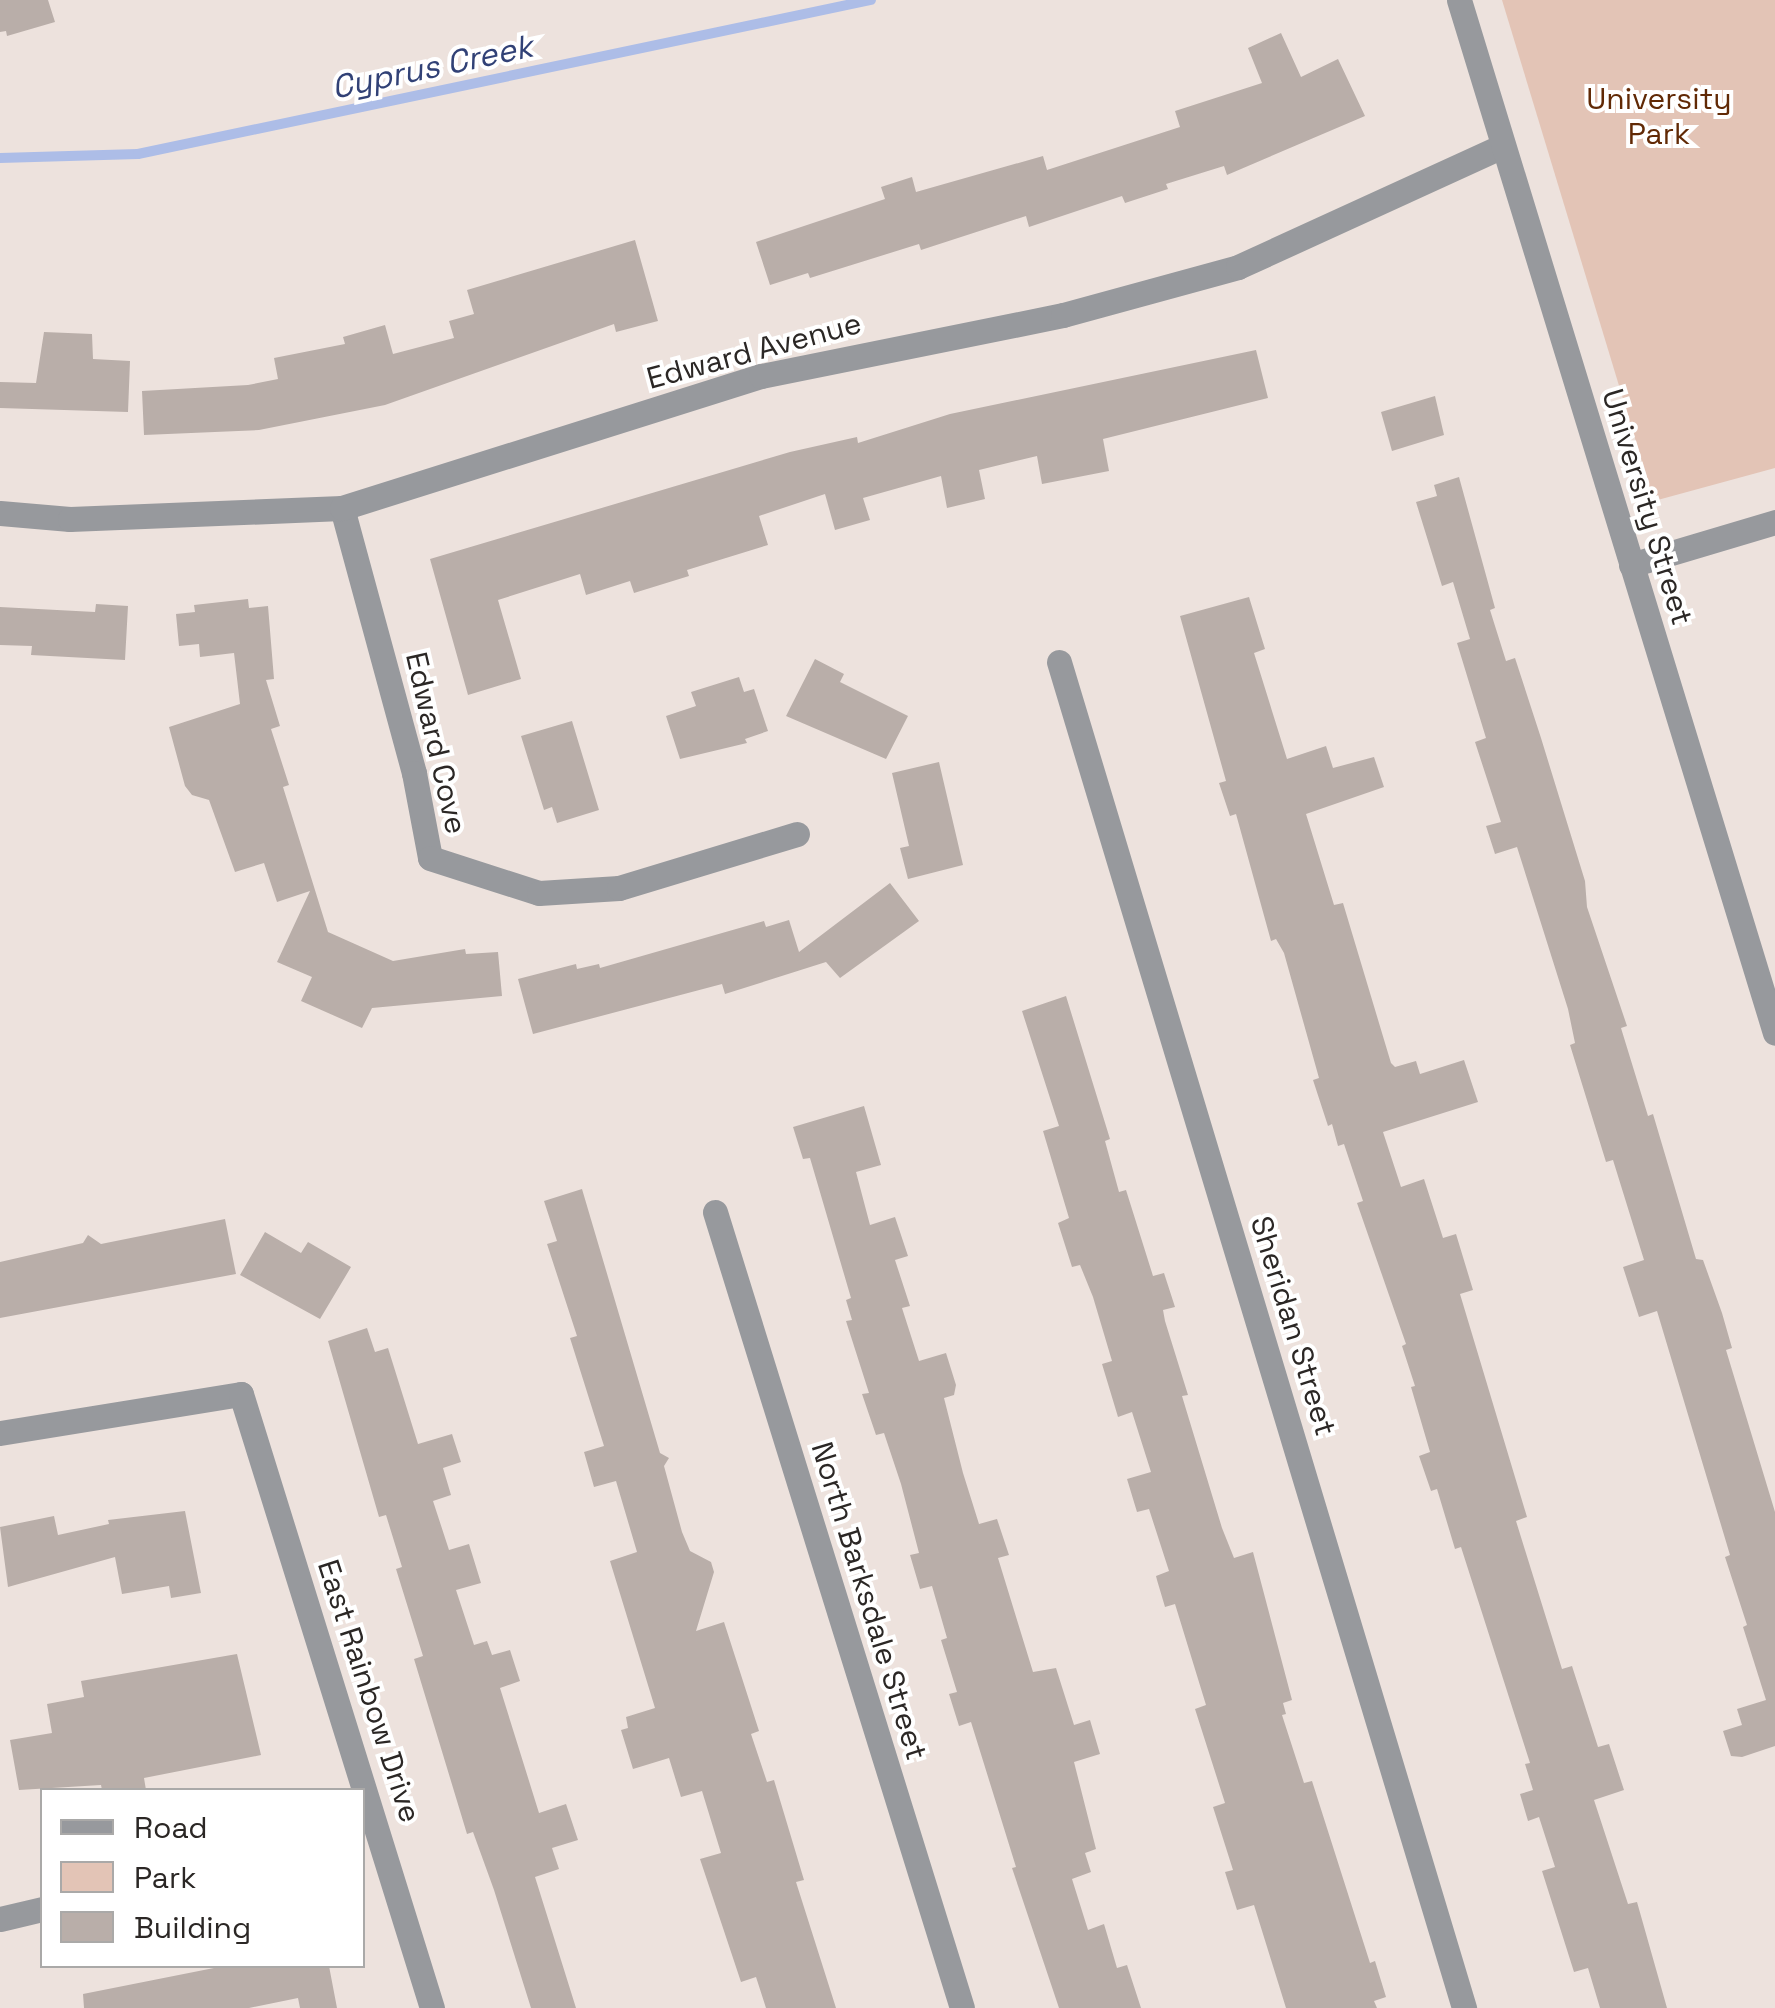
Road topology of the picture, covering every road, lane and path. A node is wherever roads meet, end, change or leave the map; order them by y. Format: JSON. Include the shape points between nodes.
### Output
{"nodes":[{"id":1,"x":1459,"y":0,"type":"edge"},
{"id":2,"x":1502,"y":146,"type":"junction"},
{"id":3,"x":342,"y":508,"type":"junction"},
{"id":4,"x":0,"y":514,"type":"edge"},
{"id":5,"x":1775,"y":522,"type":"edge"},
{"id":6,"x":1631,"y":566,"type":"junction"},
{"id":7,"x":1059,"y":662,"type":"dead end"},
{"id":8,"x":797,"y":834,"type":"dead end"},
{"id":9,"x":1775,"y":1033,"type":"edge"},
{"id":10,"x":715,"y":1212,"type":"dead end"},
{"id":11,"x":0,"y":1433,"type":"edge"},
{"id":12,"x":358,"y":1788,"type":"edge"},
{"id":13,"x":372,"y":1837,"type":"edge"},
{"id":14,"x":40,"y":1910,"type":"edge"},
{"id":15,"x":0,"y":1919,"type":"edge"},
{"id":16,"x":432,"y":2008,"type":"edge"},
{"id":17,"x":962,"y":2008,"type":"edge"},
{"id":18,"x":1464,"y":2008,"type":"edge"}],
"edges":[{"from":1,"to":2,"type":"street","name":"University Street"},
{"from":2,"to":3,"type":"street","name":"Edward Avenue","via":[[1238,267],[1063,315],[761,376]]},
{"from":2,"to":6,"type":"street","name":"University Street"},
{"from":3,"to":4,"type":"street","name":"Edward Avenue","via":[[70,519]]},
{"from":3,"to":8,"type":"street","name":"Edward Cove","via":[[414,773],[430,858],[540,893],[619,888]]},
{"from":5,"to":6,"type":"street"},
{"from":6,"to":9,"type":"street","name":"University Street"},
{"from":7,"to":18,"type":"street","name":"Sheridan Street"},
{"from":10,"to":17,"type":"street","name":"North Barksdale Street"},
{"from":11,"to":12,"type":"street","name":"East Rainbow Drive","via":[[241,1394]]},
{"from":13,"to":16,"type":"street","name":"East Rainbow Drive"},
{"from":14,"to":15,"type":"street"}]}
